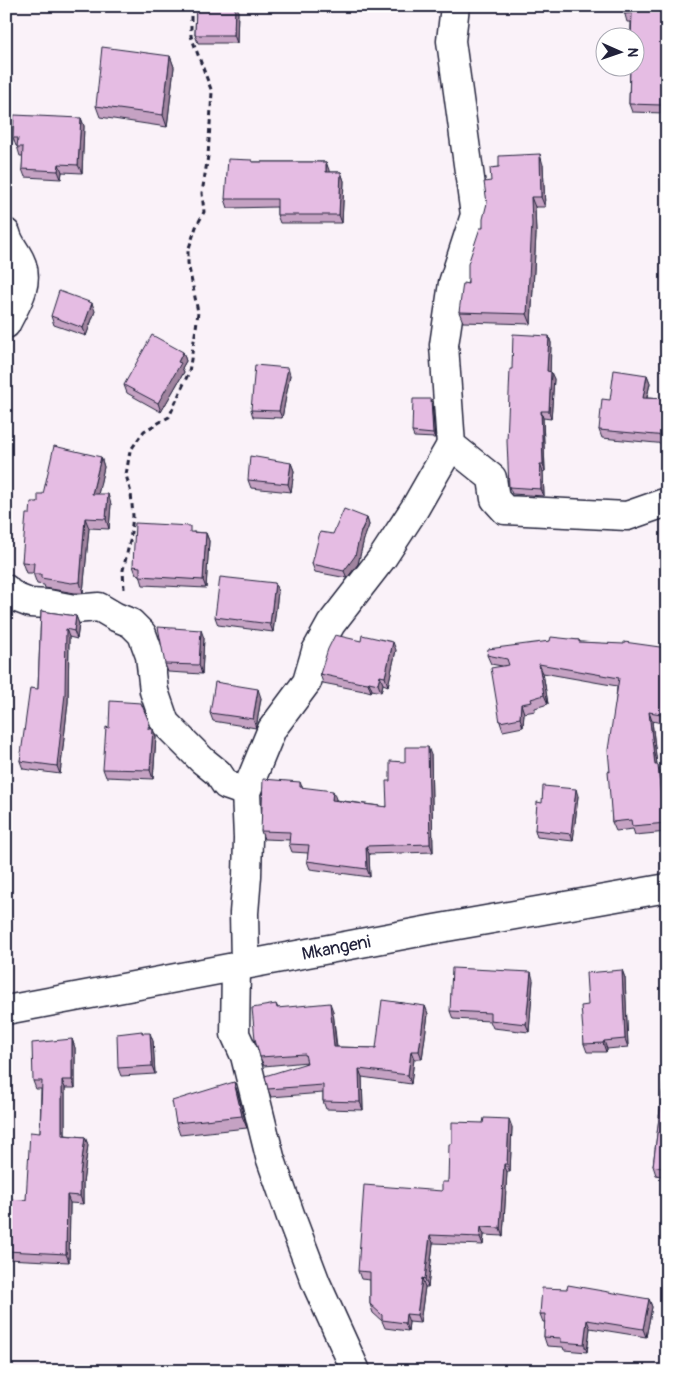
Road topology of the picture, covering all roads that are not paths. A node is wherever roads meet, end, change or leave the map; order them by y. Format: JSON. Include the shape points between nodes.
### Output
{"nodes":[{"id":1,"x":455,"y":6,"type":"edge"},
{"id":2,"x":6,"y":233,"type":"edge"},
{"id":3,"x":6,"y":324,"type":"edge"},
{"id":4,"x":450,"y":445,"type":"junction"},
{"id":5,"x":667,"y":502,"type":"edge"},
{"id":6,"x":6,"y":589,"type":"edge"},
{"id":7,"x":246,"y":792,"type":"junction"},
{"id":8,"x":667,"y":888,"type":"edge"},
{"id":9,"x":240,"y":966,"type":"junction"},
{"id":10,"x":6,"y":1010,"type":"edge"},
{"id":11,"x":356,"y":1371,"type":"edge"}],
"edges":[{"from":1,"to":4,"type":"street","via":[[450,41],[475,215],[453,283],[444,345]]},
{"from":2,"to":3,"type":"street","via":[[22,264],[24,277],[19,302]]},
{"from":4,"to":5,"type":"street","via":[[492,478],[495,499],[505,510],[627,516]]},
{"from":4,"to":7,"type":"street","via":[[383,557],[331,624],[316,651],[308,682],[272,729]]},
{"from":6,"to":7,"type":"street","via":[[30,603],[74,609],[99,607],[130,623],[142,634],[150,656],[154,691],[166,723],[218,773],[226,785]]},
{"from":7,"to":9,"type":"street","via":[[248,848]]},
{"from":8,"to":9,"type":"street","name":"Mkangeni"},
{"from":9,"to":10,"type":"street","name":"Mkangeni"},
{"from":9,"to":11,"type":"street","via":[[235,1034],[245,1056],[270,1157],[316,1283]]}]}
